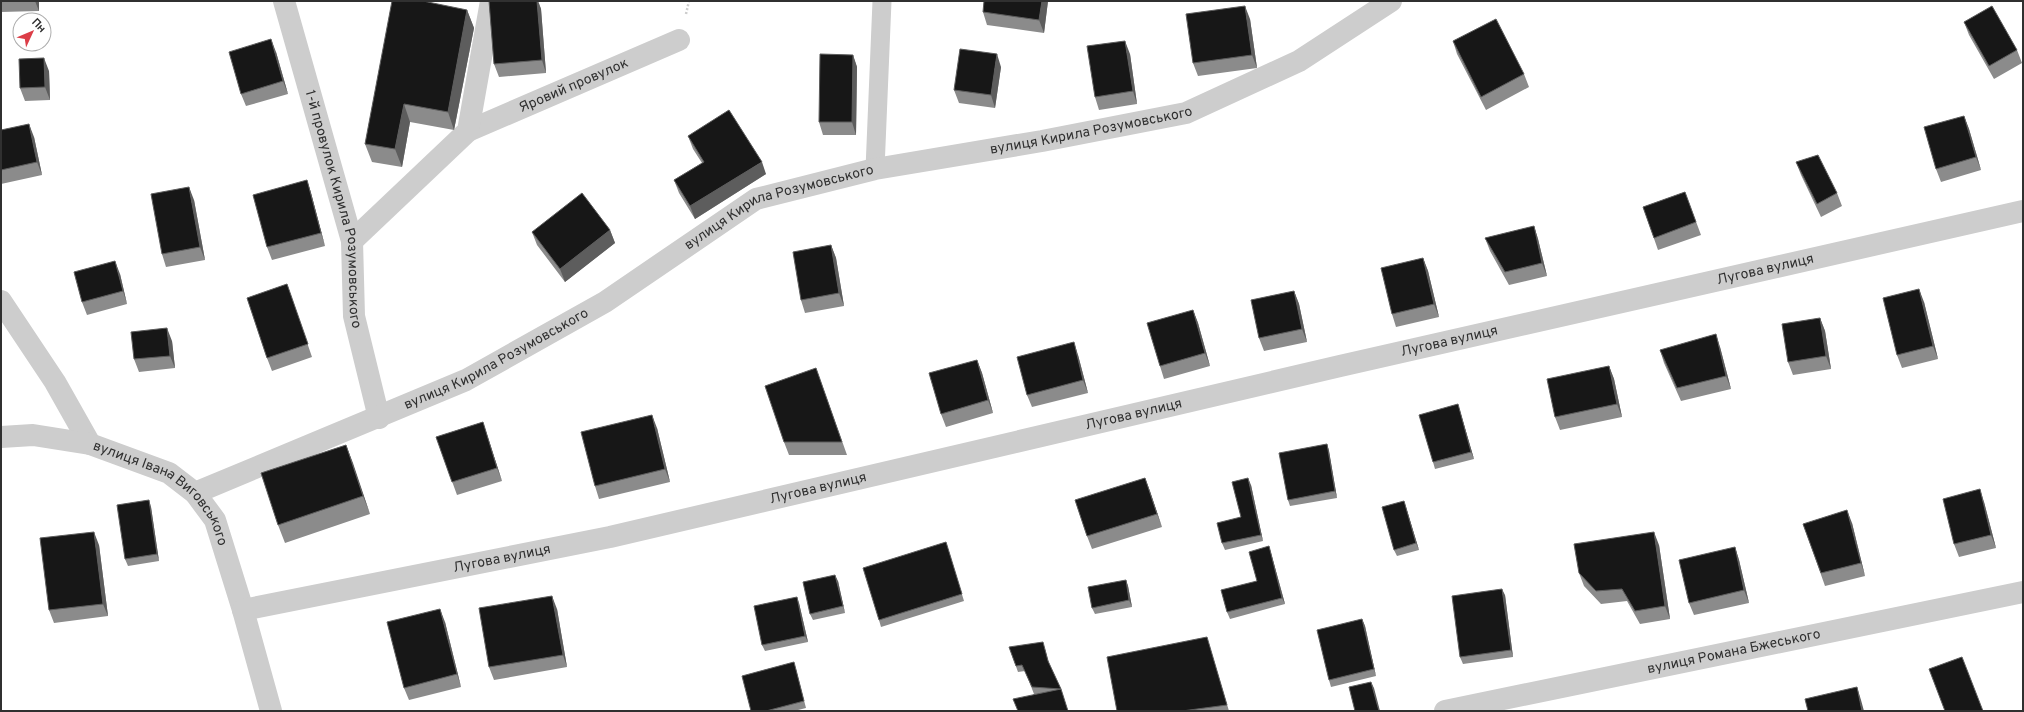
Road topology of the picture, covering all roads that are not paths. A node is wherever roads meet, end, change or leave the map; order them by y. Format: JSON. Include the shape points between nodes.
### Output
{"nodes":[{"id":1,"x":284,"y":1,"type":"edge"},
{"id":2,"x":491,"y":1,"type":"edge"},
{"id":3,"x":882,"y":1,"type":"edge"},
{"id":4,"x":1391,"y":1,"type":"edge"},
{"id":5,"x":679,"y":40,"type":"dead end"},
{"id":6,"x":468,"y":131,"type":"junction"},
{"id":7,"x":875,"y":169,"type":"junction"},
{"id":8,"x":2023,"y":210,"type":"edge"},
{"id":9,"x":352,"y":240,"type":"junction"},
{"id":10,"x":1,"y":301,"type":"edge"},
{"id":11,"x":379,"y":418,"type":"junction"},
{"id":12,"x":1,"y":437,"type":"edge"},
{"id":13,"x":90,"y":444,"type":"junction"},
{"id":14,"x":195,"y":493,"type":"junction"},
{"id":15,"x":2023,"y":592,"type":"edge"},
{"id":16,"x":243,"y":610,"type":"junction"},
{"id":17,"x":271,"y":711,"type":"edge"},
{"id":18,"x":1445,"y":711,"type":"edge"}],
"edges":[{"from":1,"to":9,"type":"street","name":"1-й провулок Кирила Розумовського"},
{"from":2,"to":6,"type":"street"},
{"from":3,"to":7,"type":"lane"},
{"from":4,"to":7,"type":"street","name":"вулиця Кирила Розумовського","via":[[1299,61],[1186,113],[1042,141]]},
{"from":5,"to":6,"type":"street","name":"Яровий провулок"},
{"from":6,"to":9,"type":"street","name":"Яровий провулок"},
{"from":7,"to":11,"type":"street","name":"вулиця Кирила Розумовського","via":[[756,199],[605,302],[466,380]]},
{"from":8,"to":16,"type":"street","name":"Лугова вулиця","via":[[1348,364],[610,537]]},
{"from":9,"to":11,"type":"street","name":"1-й провулок Кирила Розумовського","via":[[354,316]]},
{"from":10,"to":13,"type":"street","name":"вулиця Івана Виговського","via":[[55,382]]},
{"from":11,"to":14,"type":"street","name":"вулиця Кирила Розумовського"},
{"from":12,"to":13,"type":"street","via":[[33,434]]},
{"from":13,"to":14,"type":"street","name":"вулиця Івана Виговського","via":[[168,473]]},
{"from":14,"to":16,"type":"street","name":"вулиця Івана Виговського","via":[[215,520]]},
{"from":15,"to":18,"type":"street","name":"вулиця Романа Бжеського"},
{"from":16,"to":17,"type":"street","name":"вулиця Івана Виговського"}]}
